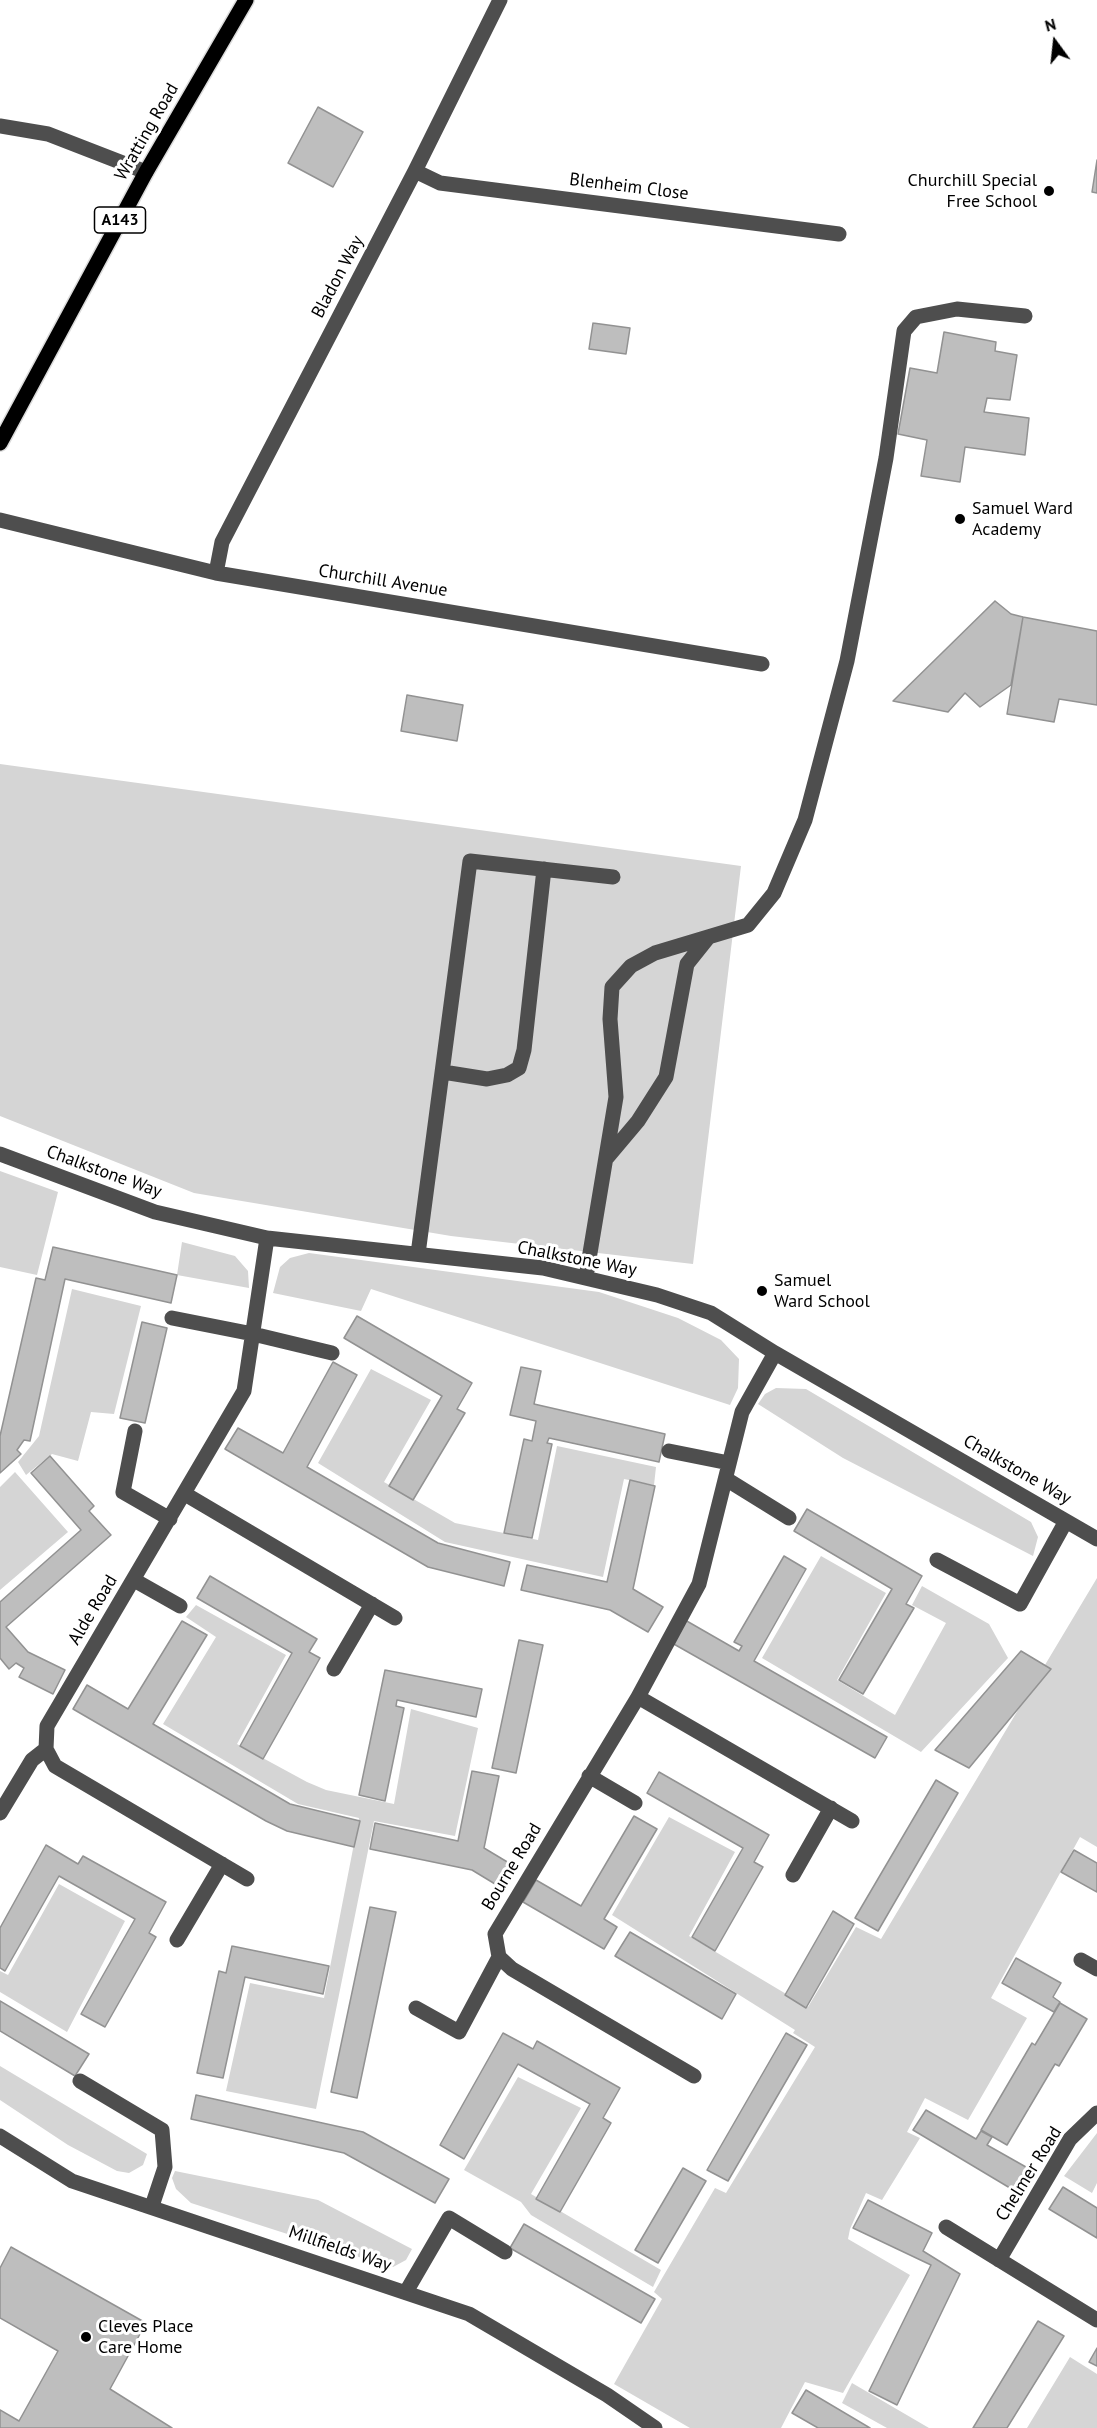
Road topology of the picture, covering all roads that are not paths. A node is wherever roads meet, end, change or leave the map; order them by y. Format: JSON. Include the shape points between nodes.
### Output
{"nodes":[{"id":1,"x":246,"y":0,"type":"edge"},
{"id":2,"x":500,"y":0,"type":"edge"},
{"id":3,"x":0,"y":126,"type":"edge"},
{"id":4,"x":415,"y":171,"type":"junction"},
{"id":5,"x":146,"y":172,"type":"junction"},
{"id":6,"x":839,"y":234,"type":"dead end"},
{"id":7,"x":1025,"y":316,"type":"dead end"},
{"id":8,"x":0,"y":443,"type":"edge"},
{"id":9,"x":0,"y":520,"type":"edge"},
{"id":10,"x":216,"y":573,"type":"junction"},
{"id":11,"x":762,"y":664,"type":"dead end"},
{"id":12,"x":544,"y":869,"type":"junction"},
{"id":13,"x":613,"y":877,"type":"dead end"},
{"id":14,"x":707,"y":939,"type":"junction"},
{"id":15,"x":443,"y":1072,"type":"junction"},
{"id":16,"x":0,"y":1154,"type":"edge"},
{"id":17,"x":606,"y":1159,"type":"junction"},
{"id":18,"x":267,"y":1238,"type":"junction"},
{"id":19,"x":418,"y":1254,"type":"junction"},
{"id":20,"x":586,"y":1277,"type":"junction"},
{"id":21,"x":172,"y":1318,"type":"dead end"},
{"id":22,"x":253,"y":1334,"type":"junction"},
{"id":23,"x":332,"y":1353,"type":"dead end"},
{"id":24,"x":775,"y":1353,"type":"junction"},
{"id":25,"x":135,"y":1431,"type":"dead end"},
{"id":26,"x":669,"y":1451,"type":"dead end"},
{"id":27,"x":728,"y":1471,"type":"junction"},
{"id":28,"x":185,"y":1494,"type":"junction"},
{"id":29,"x":789,"y":1518,"type":"dead end"},
{"id":30,"x":170,"y":1519,"type":"junction"},
{"id":31,"x":1065,"y":1521,"type":"junction"},
{"id":32,"x":1097,"y":1539,"type":"edge"},
{"id":33,"x":937,"y":1560,"type":"dead end"},
{"id":34,"x":134,"y":1580,"type":"junction"},
{"id":35,"x":372,"y":1604,"type":"junction"},
{"id":36,"x":180,"y":1606,"type":"dead end"},
{"id":37,"x":395,"y":1618,"type":"dead end"},
{"id":38,"x":334,"y":1670,"type":"dead end"},
{"id":39,"x":638,"y":1697,"type":"junction"},
{"id":40,"x":46,"y":1749,"type":"junction"},
{"id":41,"x":590,"y":1776,"type":"junction"},
{"id":42,"x":635,"y":1803,"type":"dead end"},
{"id":43,"x":831,"y":1808,"type":"junction"},
{"id":44,"x":0,"y":1813,"type":"edge"},
{"id":45,"x":852,"y":1821,"type":"dead end"},
{"id":46,"x":222,"y":1864,"type":"junction"},
{"id":47,"x":793,"y":1875,"type":"dead end"},
{"id":48,"x":247,"y":1879,"type":"dead end"},
{"id":49,"x":177,"y":1940,"type":"dead end"},
{"id":50,"x":499,"y":1957,"type":"junction"},
{"id":51,"x":1081,"y":1959,"type":"dead end"},
{"id":52,"x":1097,"y":1969,"type":"edge"},
{"id":53,"x":416,"y":2008,"type":"dead end"},
{"id":54,"x":694,"y":2076,"type":"dead end"},
{"id":55,"x":80,"y":2081,"type":"dead end"},
{"id":56,"x":1097,"y":2113,"type":"edge"},
{"id":57,"x":0,"y":2136,"type":"edge"},
{"id":58,"x":152,"y":2206,"type":"junction"},
{"id":59,"x":946,"y":2227,"type":"dead end"},
{"id":60,"x":505,"y":2252,"type":"dead end"},
{"id":61,"x":999,"y":2259,"type":"junction"},
{"id":62,"x":406,"y":2292,"type":"junction"},
{"id":63,"x":1097,"y":2320,"type":"edge"},
{"id":64,"x":655,"y":2428,"type":"edge"}],
"edges":[{"from":1,"to":5,"type":"main road","name":"Wratting Road","number":"A143"},
{"from":2,"to":4,"type":"street","name":"Bladon Way"},
{"from":3,"to":5,"type":"street","via":[[48,134]]},
{"from":4,"to":6,"type":"street","name":"Blenheim Close","via":[[440,183]]},
{"from":4,"to":10,"type":"street","name":"Bladon Way","via":[[222,542]]},
{"from":5,"to":8,"type":"main road","name":"Wratting Road","number":"A143"},
{"from":7,"to":14,"type":"street","via":[[957,309],[916,317],[904,331],[886,458],[848,661],[805,820],[774,893],[748,926]]},
{"from":9,"to":10,"type":"street","name":"Churchill Avenue"},
{"from":10,"to":11,"type":"street","name":"Churchill Avenue"},
{"from":12,"to":13,"type":"street"},
{"from":12,"to":15,"type":"street","via":[[519,1068],[507,1076],[487,1079]]},
{"from":12,"to":15,"type":"street","via":[[470,861]]},
{"from":14,"to":17,"type":"street","via":[[687,964],[666,1077],[638,1121]]},
{"from":14,"to":17,"type":"street","via":[[655,953],[631,966],[612,987],[610,1019],[616,1097]]},
{"from":15,"to":19,"type":"street"},
{"from":16,"to":18,"type":"street","name":"Chalkstone Way","via":[[155,1212]]},
{"from":17,"to":20,"type":"street"},
{"from":18,"to":19,"type":"street","name":"Chalkstone Way"},
{"from":18,"to":22,"type":"street","name":"Alde Road"},
{"from":19,"to":20,"type":"street","name":"Chalkstone Way"},
{"from":20,"to":24,"type":"street","name":"Chalkstone Way","via":[[711,1313]]},
{"from":21,"to":22,"type":"street"},
{"from":22,"to":23,"type":"street"},
{"from":22,"to":28,"type":"street","name":"Alde Road","via":[[243,1391]]},
{"from":24,"to":27,"type":"street","name":"Bourne Road","via":[[742,1413]]},
{"from":24,"to":31,"type":"street","name":"Chalkstone Way"},
{"from":25,"to":30,"type":"street","via":[[123,1492]]},
{"from":26,"to":27,"type":"street"},
{"from":27,"to":29,"type":"street"},
{"from":27,"to":39,"type":"street","name":"Bourne Road","via":[[699,1584]]},
{"from":28,"to":30,"type":"street","name":"Alde Road"},
{"from":28,"to":35,"type":"street"},
{"from":30,"to":34,"type":"street","name":"Alde Road"},
{"from":31,"to":32,"type":"street","name":"Chalkstone Way"},
{"from":31,"to":33,"type":"street","via":[[1020,1604]]},
{"from":34,"to":36,"type":"street"},
{"from":34,"to":40,"type":"street","name":"Alde Road","via":[[47,1726]]},
{"from":35,"to":37,"type":"street"},
{"from":35,"to":38,"type":"street"},
{"from":39,"to":41,"type":"street","name":"Bourne Road"},
{"from":39,"to":43,"type":"street"},
{"from":40,"to":44,"type":"street","via":[[32,1760]]},
{"from":40,"to":46,"type":"street","via":[[55,1766]]},
{"from":41,"to":42,"type":"street"},
{"from":41,"to":50,"type":"street","name":"Bourne Road","via":[[495,1934]]},
{"from":43,"to":45,"type":"street"},
{"from":43,"to":47,"type":"street"},
{"from":46,"to":48,"type":"street"},
{"from":46,"to":49,"type":"street"},
{"from":50,"to":53,"type":"street","via":[[459,2032]]},
{"from":50,"to":54,"type":"street","via":[[512,1969]]},
{"from":51,"to":52,"type":"street"},
{"from":55,"to":58,"type":"street","via":[[162,2130],[165,2167]]},
{"from":56,"to":61,"type":"street","name":"Chelmer Road","via":[[1070,2139]]},
{"from":57,"to":58,"type":"street","name":"Millfields Way","via":[[72,2181]]},
{"from":58,"to":62,"type":"street","name":"Millfields Way"},
{"from":59,"to":61,"type":"street"},
{"from":60,"to":62,"type":"street","via":[[449,2218]]},
{"from":61,"to":63,"type":"street"},
{"from":62,"to":64,"type":"street","name":"Millfields Way","via":[[469,2314],[607,2395]]}]}
